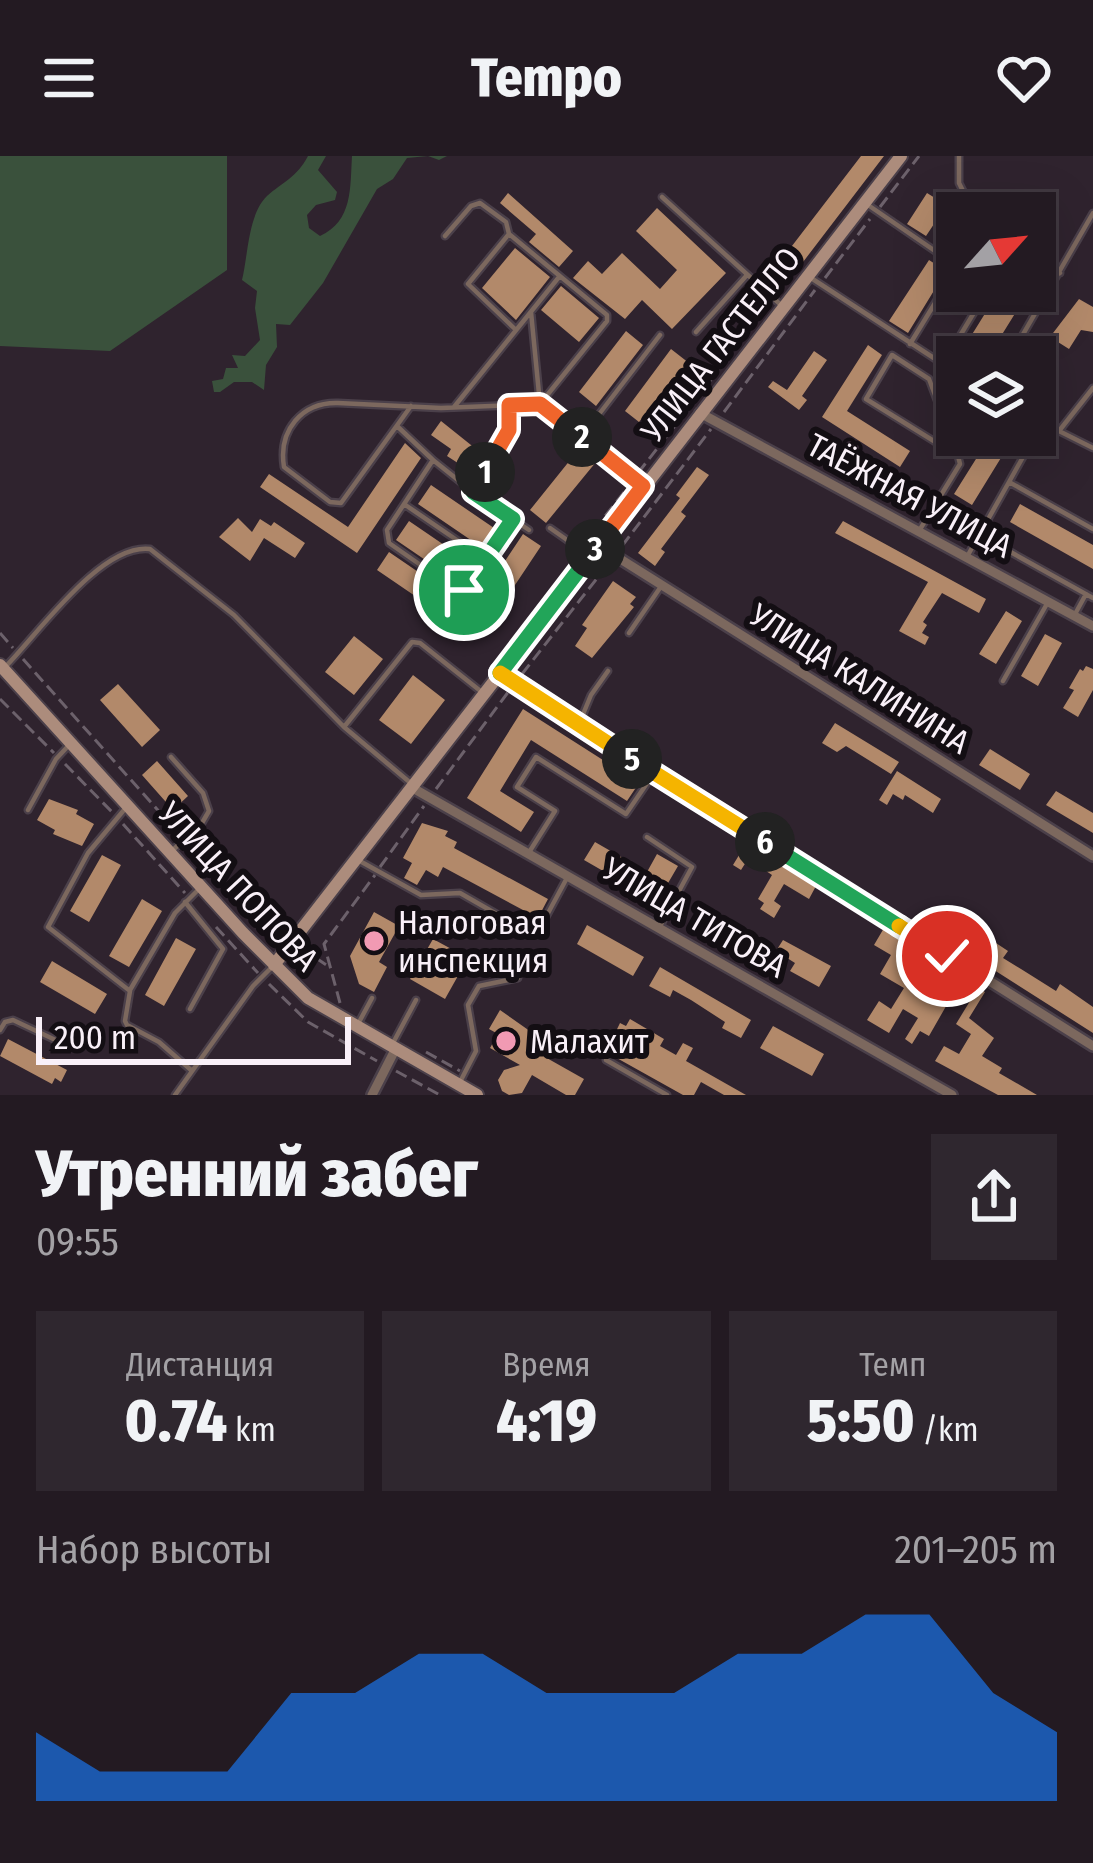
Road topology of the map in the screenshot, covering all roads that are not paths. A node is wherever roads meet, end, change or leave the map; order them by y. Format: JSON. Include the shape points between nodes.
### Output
{"nodes":[{"id":1,"x":902,"y":156,"type":"edge"},
{"id":2,"x":959,"y":156,"type":"edge"},
{"id":3,"x":964,"y":192,"type":"edge"},
{"id":4,"x":662,"y":197,"type":"dead end"},
{"id":5,"x":870,"y":207,"type":"junction"},
{"id":6,"x":1093,"y":213,"type":"edge"},
{"id":7,"x":508,"y":235,"type":"junction"},
{"id":8,"x":445,"y":236,"type":"dead end"},
{"id":9,"x":936,"y":253,"type":"edge"},
{"id":10,"x":1056,"y":270,"type":"edge"},
{"id":11,"x":1060,"y":273,"type":"junction"},
{"id":12,"x":747,"y":275,"type":"junction"},
{"id":13,"x":559,"y":278,"type":"junction"},
{"id":14,"x":813,"y":280,"type":"junction"},
{"id":15,"x":936,"y":301,"type":"edge"},
{"id":16,"x":783,"y":307,"type":"junction"},
{"id":17,"x":531,"y":312,"type":"junction"},
{"id":18,"x":974,"y":312,"type":"edge"},
{"id":19,"x":516,"y":330,"type":"junction"},
{"id":20,"x":696,"y":332,"type":"dead end"},
{"id":21,"x":660,"y":335,"type":"dead end"},
{"id":22,"x":1022,"y":336,"type":"edge"},
{"id":23,"x":910,"y":344,"type":"junction"},
{"id":24,"x":1093,"y":388,"type":"edge"},
{"id":25,"x":540,"y":404,"type":"junction"},
{"id":26,"x":509,"y":405,"type":"junction"},
{"id":27,"x":411,"y":406,"type":"junction"},
{"id":28,"x":454,"y":407,"type":"junction"},
{"id":29,"x":700,"y":413,"type":"junction"},
{"id":30,"x":397,"y":426,"type":"junction"},
{"id":31,"x":1056,"y":429,"type":"edge"},
{"id":32,"x":1059,"y":430,"type":"junction"},
{"id":33,"x":582,"y":437,"type":"junction"},
{"id":34,"x":1093,"y":448,"type":"edge"},
{"id":35,"x":958,"y":456,"type":"junction"},
{"id":36,"x":1022,"y":456,"type":"edge"},
{"id":37,"x":433,"y":460,"type":"junction"},
{"id":38,"x":639,"y":482,"type":"junction"},
{"id":39,"x":1009,"y":482,"type":"junction"},
{"id":40,"x":473,"y":492,"type":"junction"},
{"id":41,"x":404,"y":504,"type":"junction"},
{"id":42,"x":513,"y":519,"type":"junction"},
{"id":43,"x":550,"y":528,"type":"dead end"},
{"id":44,"x":1093,"y":529,"type":"edge"},
{"id":45,"x":529,"y":530,"type":"dead end"},
{"id":46,"x":920,"y":531,"type":"junction"},
{"id":47,"x":980,"y":535,"type":"junction"},
{"id":48,"x":589,"y":550,"type":"junction"},
{"id":49,"x":967,"y":557,"type":"junction"},
{"id":50,"x":486,"y":560,"type":"junction"},
{"id":51,"x":662,"y":585,"type":"junction"},
{"id":52,"x":1089,"y":596,"type":"edge"},
{"id":53,"x":1048,"y":601,"type":"junction"},
{"id":54,"x":1074,"y":616,"type":"junction"},
{"id":55,"x":1093,"y":626,"type":"edge"},
{"id":56,"x":629,"y":633,"type":"dead end"},
{"id":57,"x":1,"y":668,"type":"edge"},
{"id":58,"x":608,"y":671,"type":"dead end"},
{"id":59,"x":500,"y":673,"type":"junction"},
{"id":60,"x":1003,"y":681,"type":"dead end"},
{"id":61,"x":483,"y":693,"type":"junction"},
{"id":62,"x":579,"y":724,"type":"junction"},
{"id":63,"x":344,"y":727,"type":"junction"},
{"id":64,"x":70,"y":743,"type":"junction"},
{"id":65,"x":171,"y":757,"type":"dead end"},
{"id":66,"x":654,"y":773,"type":"junction"},
{"id":67,"x":412,"y":786,"type":"junction"},
{"id":68,"x":128,"y":806,"type":"junction"},
{"id":69,"x":28,"y":810,"type":"dead end"},
{"id":70,"x":647,"y":837,"type":"dead end"},
{"id":71,"x":170,"y":853,"type":"junction"},
{"id":72,"x":528,"y":854,"type":"junction"},
{"id":73,"x":1093,"y":856,"type":"edge"},
{"id":74,"x":356,"y":859,"type":"junction"},
{"id":75,"x":568,"y":877,"type":"junction"},
{"id":76,"x":202,"y":887,"type":"junction"},
{"id":77,"x":187,"y":900,"type":"junction"},
{"id":78,"x":659,"y":928,"type":"junction"},
{"id":79,"x":274,"y":965,"type":"junction"},
{"id":80,"x":518,"y":978,"type":"dead end"},
{"id":81,"x":130,"y":991,"type":"junction"},
{"id":82,"x":372,"y":998,"type":"dead end"},
{"id":83,"x":416,"y":1000,"type":"dead end"},
{"id":84,"x":190,"y":1009,"type":"dead end"},
{"id":85,"x":359,"y":1022,"type":"junction"},
{"id":86,"x":0,"y":1030,"type":"edge"},
{"id":87,"x":66,"y":1045,"type":"dead end"},
{"id":88,"x":1093,"y":1046,"type":"edge"},
{"id":89,"x":393,"y":1049,"type":"junction"},
{"id":90,"x":606,"y":1060,"type":"dead end"},
{"id":91,"x":191,"y":1070,"type":"junction"},
{"id":92,"x":465,"y":1088,"type":"edge"},
{"id":93,"x":175,"y":1095,"type":"edge"},
{"id":94,"x":373,"y":1095,"type":"edge"},
{"id":95,"x":668,"y":1095,"type":"edge"},
{"id":96,"x":952,"y":1095,"type":"edge"}],
"edges":[{"from":1,"to":5,"type":"street","name":"УЛИЦА ГАСТЕЛЛО"},
{"from":2,"to":3,"type":"lane"},
{"from":4,"to":12,"type":"lane"},
{"from":5,"to":9,"type":"lane"},
{"from":5,"to":14,"type":"street","name":"УЛИЦА ГАСТЕЛЛО"},
{"from":6,"to":11,"type":"lane"},
{"from":7,"to":8,"type":"lane","via":[[506,222],[480,202]]},
{"from":7,"to":13,"type":"lane"},
{"from":7,"to":19,"type":"lane","via":[[468,284]]},
{"from":10,"to":11,"type":"lane"},
{"from":11,"to":22,"type":"lane"},
{"from":12,"to":16,"type":"lane"},
{"from":12,"to":20,"type":"lane"},
{"from":13,"to":17,"type":"lane"},
{"from":13,"to":25,"type":"lane","via":[[608,318]]},
{"from":14,"to":16,"type":"street","name":"УЛИЦА ГАСТЕЛЛО"},
{"from":14,"to":23,"type":"lane"},
{"from":15,"to":23,"type":"lane"},
{"from":16,"to":29,"type":"street","name":"УЛИЦА ГАСТЕЛЛО"},
{"from":17,"to":19,"type":"lane"},
{"from":17,"to":25,"type":"lane"},
{"from":18,"to":23,"type":"lane","via":[[943,364]]},
{"from":19,"to":28,"type":"lane"},
{"from":21,"to":33,"type":"lane"},
{"from":24,"to":32,"type":"lane"},
{"from":25,"to":26,"type":"lane"},
{"from":25,"to":33,"type":"lane"},
{"from":26,"to":28,"type":"lane"},
{"from":26,"to":40,"type":"lane","via":[[509,430]]},
{"from":27,"to":28,"type":"lane"},
{"from":27,"to":30,"type":"lane"},
{"from":27,"to":30,"type":"lane","via":[[313,405],[290,428],[284,467],[341,503]]},
{"from":29,"to":38,"type":"street","name":"УЛИЦА ГАСТЕЛЛО"},
{"from":29,"to":46,"type":"street","name":"ТАЁЖНАЯ УЛИЦА"},
{"from":30,"to":37,"type":"lane"},
{"from":31,"to":32,"type":"lane"},
{"from":32,"to":34,"type":"lane"},
{"from":33,"to":38,"type":"lane"},
{"from":35,"to":35,"type":"lane","via":[[866,399],[892,355],[929,379]]},
{"from":35,"to":46,"type":"lane"},
{"from":36,"to":39,"type":"lane"},
{"from":37,"to":40,"type":"lane"},
{"from":37,"to":41,"type":"lane"},
{"from":38,"to":48,"type":"street","name":"УЛИЦА ГАСТЕЛЛО"},
{"from":39,"to":44,"type":"lane"},
{"from":39,"to":47,"type":"lane"},
{"from":40,"to":42,"type":"lane"},
{"from":41,"to":50,"type":"lane"},
{"from":41,"to":50,"type":"lane","via":[[387,539],[454,589],[468,587]]},
{"from":42,"to":45,"type":"lane"},
{"from":42,"to":50,"type":"lane"},
{"from":43,"to":48,"type":"lane"},
{"from":46,"to":49,"type":"street","name":"ТАЁЖНАЯ УЛИЦА"},
{"from":47,"to":49,"type":"lane"},
{"from":47,"to":52,"type":"lane"},
{"from":48,"to":51,"type":"street","name":"УЛИЦА КАЛИНИНА","via":[[614,555]]},
{"from":48,"to":59,"type":"street","name":"УЛИЦА ГАСТЕЛЛО"},
{"from":49,"to":53,"type":"street","name":"ТАЁЖНАЯ УЛИЦА"},
{"from":51,"to":56,"type":"lane"},
{"from":51,"to":73,"type":"street","name":"УЛИЦА КАЛИНИНА"},
{"from":52,"to":54,"type":"lane"},
{"from":53,"to":54,"type":"street","name":"ТАЁЖНАЯ УЛИЦА"},
{"from":53,"to":60,"type":"lane"},
{"from":54,"to":55,"type":"street","name":"ТАЁЖНАЯ УЛИЦА"},
{"from":57,"to":63,"type":"lane","via":[[116,557],[150,549],[234,615]]},
{"from":57,"to":64,"type":"street","name":"УЛИЦА ПОПОВА"},
{"from":58,"to":62,"type":"lane"},
{"from":59,"to":61,"type":"street","name":"УЛИЦА ГАСТЕЛЛО"},
{"from":59,"to":62,"type":"street"},
{"from":61,"to":63,"type":"lane","via":[[412,642]]},
{"from":61,"to":67,"type":"street","name":"УЛИЦА ГАСТЕЛЛО"},
{"from":62,"to":66,"type":"street"},
{"from":63,"to":67,"type":"lane"},
{"from":64,"to":68,"type":"street","name":"УЛИЦА ПОПОВА"},
{"from":64,"to":69,"type":"lane"},
{"from":65,"to":71,"type":"lane","via":[[208,802],[207,817]]},
{"from":66,"to":72,"type":"lane","via":[[626,814],[536,758],[518,787],[555,811]]},
{"from":66,"to":88,"type":"street"},
{"from":67,"to":72,"type":"street","name":"УЛИЦА ТИТОВА"},
{"from":67,"to":74,"type":"street","name":"УЛИЦА ГАСТЕЛЛО"},
{"from":68,"to":71,"type":"street","name":"УЛИЦА ПОПОВА"},
{"from":68,"to":81,"type":"lane","via":[[88,853],[47,927]]},
{"from":70,"to":78,"type":"lane","via":[[692,867]]},
{"from":71,"to":76,"type":"street","name":"УЛИЦА ПОПОВА"},
{"from":72,"to":75,"type":"street","name":"УЛИЦА ТИТОВА"},
{"from":74,"to":75,"type":"lane","via":[[421,895],[460,892],[534,934]]},
{"from":74,"to":79,"type":"street","name":"УЛИЦА ГАСТЕЛЛО"},
{"from":75,"to":78,"type":"street","name":"УЛИЦА ТИТОВА"},
{"from":76,"to":77,"type":"lane"},
{"from":76,"to":79,"type":"street","name":"УЛИЦА ПОПОВА"},
{"from":77,"to":81,"type":"lane"},
{"from":77,"to":84,"type":"lane","via":[[223,949]]},
{"from":78,"to":96,"type":"street","name":"УЛИЦА ТИТОВА"},
{"from":79,"to":85,"type":"street","name":"УЛИЦА ПОПОВА","via":[[308,998]]},
{"from":79,"to":91,"type":"lane"},
{"from":80,"to":92,"type":"lane","via":[[479,986],[468,1005],[476,1051]]},
{"from":81,"to":91,"type":"lane","via":[[124,1021]]},
{"from":82,"to":85,"type":"lane"},
{"from":83,"to":89,"type":"lane"},
{"from":85,"to":89,"type":"street","name":"УЛИЦА ПОПОВА"},
{"from":86,"to":87,"type":"lane","via":[[13,1020]]},
{"from":89,"to":92,"type":"street","name":"УЛИЦА ПОПОВА"},
{"from":89,"to":94,"type":"street"},
{"from":90,"to":95,"type":"lane"},
{"from":91,"to":93,"type":"lane"}]}
